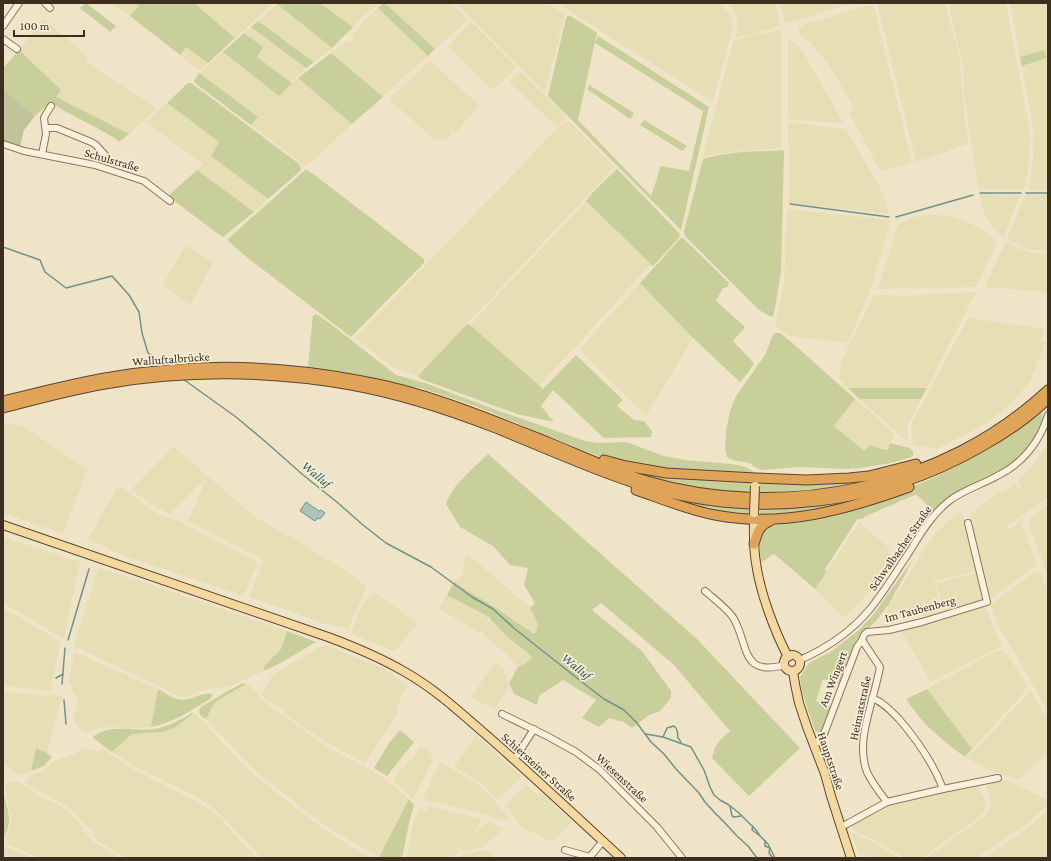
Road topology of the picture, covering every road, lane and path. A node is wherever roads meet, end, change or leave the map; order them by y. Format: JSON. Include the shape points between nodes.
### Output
{"nodes":[{"id":1,"x":19,"y":3,"type":"edge"},
{"id":2,"x":44,"y":3,"type":"edge"},
{"id":3,"x":50,"y":8,"type":"dead end"},
{"id":4,"x":3,"y":26,"type":"edge"},
{"id":5,"x":3,"y":39,"type":"edge"},
{"id":6,"x":17,"y":50,"type":"dead end"},
{"id":7,"x":51,"y":106,"type":"dead end"},
{"id":8,"x":46,"y":128,"type":"junction"},
{"id":9,"x":3,"y":144,"type":"edge"},
{"id":10,"x":42,"y":154,"type":"junction"},
{"id":11,"x":106,"y":156,"type":"dead end"},
{"id":12,"x":170,"y":201,"type":"dead end"},
{"id":13,"x":316,"y":377,"type":"junction"},
{"id":14,"x":1046,"y":396,"type":"edge"},
{"id":15,"x":30,"y":398,"type":"junction"},
{"id":16,"x":3,"y":401,"type":"edge"},
{"id":17,"x":3,"y":408,"type":"edge"},
{"id":18,"x":1048,"y":415,"type":"edge"},
{"id":19,"x":981,"y":439,"type":"junction"},
{"id":20,"x":555,"y":445,"type":"junction"},
{"id":21,"x":968,"y":455,"type":"junction"},
{"id":22,"x":578,"y":462,"type":"junction"},
{"id":23,"x":755,"y":482,"type":"junction"},
{"id":24,"x":754,"y":516,"type":"junction"},
{"id":25,"x":774,"y":520,"type":"junction"},
{"id":26,"x":968,"y":523,"type":"dead end"},
{"id":27,"x":3,"y":525,"type":"edge"},
{"id":28,"x":754,"y":544,"type":"junction"},
{"id":29,"x":705,"y":591,"type":"dead end"},
{"id":30,"x":862,"y":640,"type":"junction"},
{"id":31,"x":788,"y":656,"type":"junction"},
{"id":32,"x":800,"y":660,"type":"junction"},
{"id":33,"x":785,"y":665,"type":"junction"},
{"id":34,"x":793,"y":670,"type":"junction"},
{"id":35,"x":872,"y":698,"type":"junction"},
{"id":36,"x":502,"y":714,"type":"dead end"},
{"id":37,"x":534,"y":729,"type":"junction"},
{"id":38,"x":814,"y":746,"type":"junction"},
{"id":39,"x":516,"y":757,"type":"dead end"},
{"id":40,"x":998,"y":778,"type":"dead end"},
{"id":41,"x":943,"y":789,"type":"junction"},
{"id":42,"x":887,"y":802,"type":"junction"},
{"id":43,"x":840,"y":827,"type":"junction"},
{"id":44,"x":603,"y":842,"type":"junction"},
{"id":45,"x":565,"y":850,"type":"dead end"},
{"id":46,"x":589,"y":858,"type":"edge"},
{"id":47,"x":621,"y":858,"type":"edge"},
{"id":48,"x":682,"y":858,"type":"edge"},
{"id":49,"x":851,"y":858,"type":"edge"}],
"edges":[{"from":1,"to":4,"type":"street"},
{"from":2,"to":3,"type":"street"},
{"from":5,"to":6,"type":"street"},
{"from":7,"to":8,"type":"street","via":[[44,118]]},
{"from":8,"to":10,"type":"street"},
{"from":8,"to":11,"type":"street","name":"Schulstraße","via":[[57,128],[91,142]]},
{"from":9,"to":10,"type":"street","name":"Schulstraße"},
{"from":10,"to":12,"type":"street","name":"Schulstraße","via":[[95,165],[144,181]]},
{"from":13,"to":15,"type":"highway","name":"Walluftalbrücke","via":[[274,369],[210,367],[168,370],[64,386]]},
{"from":13,"to":20,"type":"highway","via":[[371,382],[433,398]]},
{"from":13,"to":22,"type":"highway","via":[[442,408]]},
{"from":14,"to":19,"type":"highway"},
{"from":14,"to":21,"type":"highway","via":[[1007,431]]},
{"from":15,"to":16,"type":"highway"},
{"from":15,"to":17,"type":"highway"},
{"from":18,"to":32,"type":"street","name":"Schwalbacher Straße","via":[[1037,440],[1016,464],[997,476],[967,489],[939,510],[861,619],[832,643]]},
{"from":19,"to":20,"type":"highway","via":[[937,462],[873,484],[818,495],[769,498],[720,495],[671,487],[623,473]]},
{"from":19,"to":23,"type":"highway","via":[[924,462],[869,476]]},
{"from":20,"to":23,"type":"highway","via":[[646,470]]},
{"from":21,"to":22,"type":"highway","via":[[921,476],[873,491],[823,501],[772,505],[722,502],[671,494]]},
{"from":21,"to":25,"type":"highway","via":[[949,468],[885,496],[827,512]]},
{"from":22,"to":24,"type":"highway","via":[[608,478],[697,511],[715,515]]},
{"from":23,"to":24,"type":"main road","bridge":true},
{"from":24,"to":25,"type":"highway"},
{"from":24,"to":28,"type":"main road"},
{"from":25,"to":28,"type":"highway","via":[[762,526]]},
{"from":26,"to":30,"type":"street","name":"Im Taubenberg","via":[[987,602],[889,630],[867,632]]},
{"from":27,"to":44,"type":"main road","name":"Schiersteiner Straße","via":[[346,644],[394,666],[440,696]]},
{"from":28,"to":31,"type":"main road","via":[[757,574],[777,634]]},
{"from":29,"to":33,"type":"street","via":[[734,619],[747,654],[754,663],[767,668]]},
{"from":30,"to":35,"type":"street","name":"Heimatstraße","via":[[880,667]]},
{"from":30,"to":38,"type":"street","name":"Am Wingert","via":[[857,647],[824,734]]},
{"from":31,"to":32,"type":"main road","via":[[795,655]]},
{"from":31,"to":33,"type":"main road"},
{"from":32,"to":34,"type":"main road","via":[[798,668]]},
{"from":33,"to":34,"type":"main road"},
{"from":34,"to":38,"type":"main road","name":"Hauptstraße","via":[[799,703]]},
{"from":35,"to":41,"type":"street","via":[[883,703],[916,740],[931,762]]},
{"from":35,"to":42,"type":"street","name":"Heimatstraße","via":[[863,734],[863,757],[870,778]]},
{"from":36,"to":37,"type":"street","name":"Wiesenstraße"},
{"from":37,"to":39,"type":"street"},
{"from":37,"to":48,"type":"street","name":"Wiesenstraße","via":[[576,752],[600,769],[657,827]]},
{"from":38,"to":43,"type":"main road","name":"Hauptstraße"},
{"from":40,"to":41,"type":"street"},
{"from":41,"to":42,"type":"street"},
{"from":42,"to":43,"type":"street"},
{"from":43,"to":49,"type":"main road","name":"Hauptstraße"},
{"from":44,"to":46,"type":"street"},
{"from":44,"to":47,"type":"main road","name":"Schiersteiner Straße"},
{"from":45,"to":46,"type":"street"}]}
